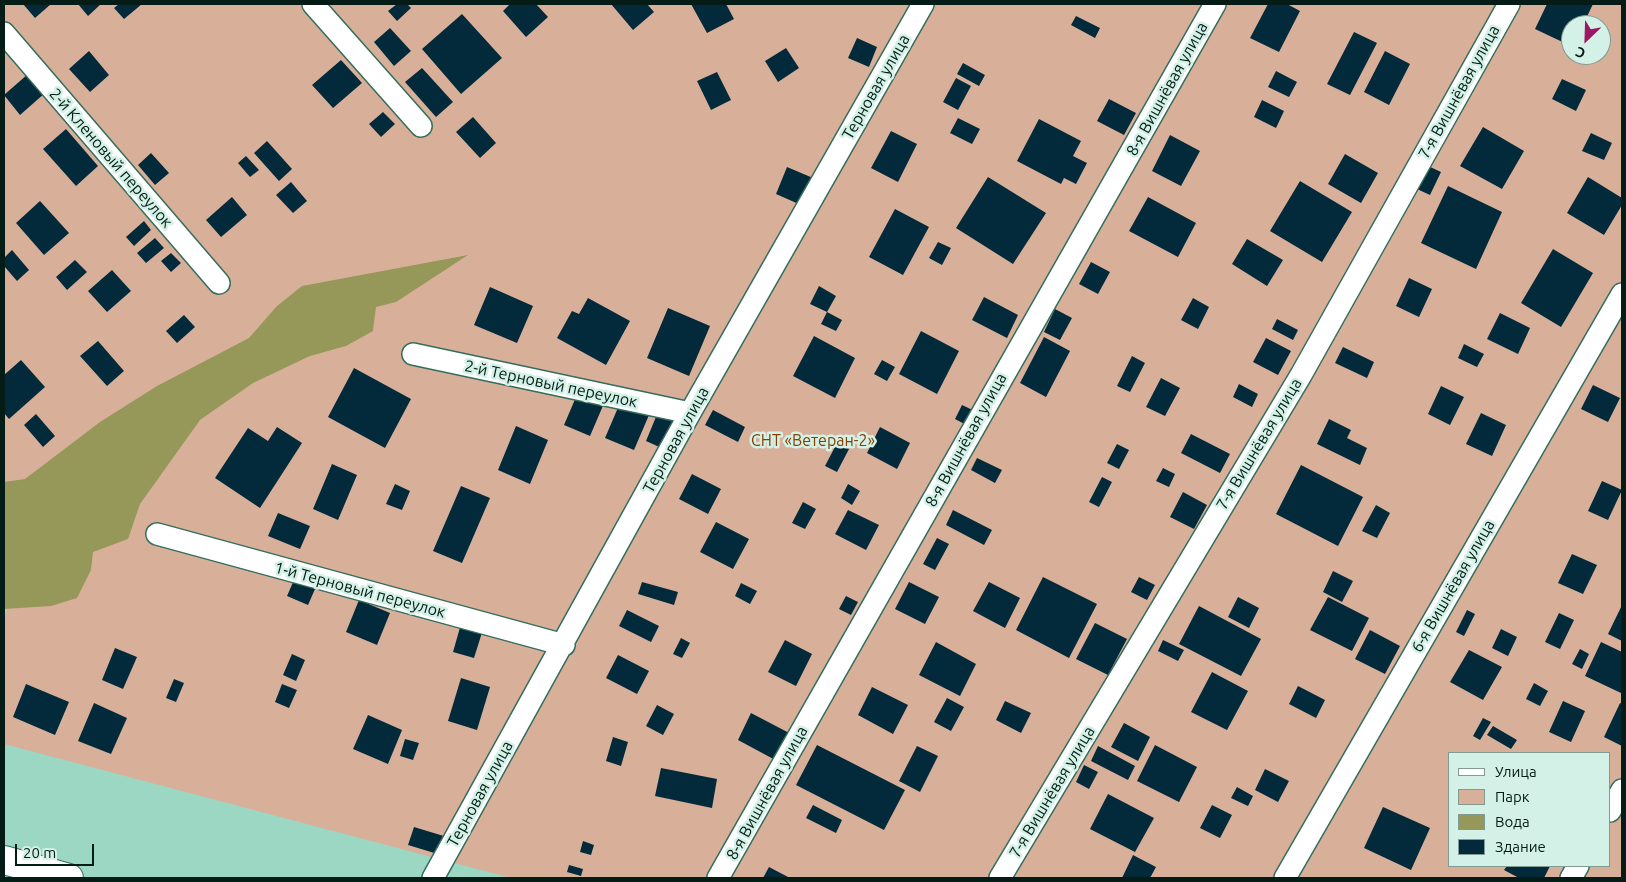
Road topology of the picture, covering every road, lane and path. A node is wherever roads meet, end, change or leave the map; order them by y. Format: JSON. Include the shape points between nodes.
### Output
{"nodes":[{"id":1,"x":313,"y":4,"type":"edge"},
{"id":2,"x":924,"y":4,"type":"edge"},
{"id":3,"x":1216,"y":4,"type":"edge"},
{"id":4,"x":1509,"y":4,"type":"edge"},
{"id":5,"x":4,"y":33,"type":"edge"},
{"id":6,"x":421,"y":126,"type":"dead end"},
{"id":7,"x":219,"y":283,"type":"dead end"},
{"id":8,"x":1622,"y":294,"type":"edge"},
{"id":9,"x":413,"y":354,"type":"dead end"},
{"id":10,"x":690,"y":414,"type":"junction"},
{"id":11,"x":157,"y":534,"type":"dead end"},
{"id":12,"x":564,"y":645,"type":"junction"},
{"id":13,"x":1622,"y":790,"type":"edge"},
{"id":14,"x":1611,"y":809,"type":"edge"},
{"id":15,"x":4,"y":860,"type":"edge"},
{"id":16,"x":1577,"y":867,"type":"edge"},
{"id":17,"x":69,"y":878,"type":"edge"},
{"id":18,"x":433,"y":878,"type":"edge"},
{"id":19,"x":718,"y":878,"type":"edge"},
{"id":20,"x":1000,"y":878,"type":"edge"},
{"id":21,"x":1285,"y":878,"type":"edge"},
{"id":22,"x":1570,"y":878,"type":"edge"}],
"edges":[{"from":1,"to":6,"type":"street"},
{"from":2,"to":10,"type":"street","name":"Терновая улица"},
{"from":3,"to":19,"type":"street","name":"8-я Вишнёвая улица"},
{"from":4,"to":20,"type":"street","name":"7-я Вишнёвая улица","via":[[1300,375]]},
{"from":5,"to":7,"type":"street","name":"2-й Кленовый переулок"},
{"from":8,"to":21,"type":"street","name":"6-я Вишнёвая улица"},
{"from":9,"to":10,"type":"street","name":"2-й Терновый переулок"},
{"from":10,"to":12,"type":"street","name":"Терновая улица"},
{"from":11,"to":12,"type":"street","name":"1-й Терновый переулок"},
{"from":12,"to":18,"type":"street","name":"Терновая улица"},
{"from":13,"to":14,"type":"street"},
{"from":15,"to":17,"type":"main road"},
{"from":16,"to":22,"type":"street"}]}
